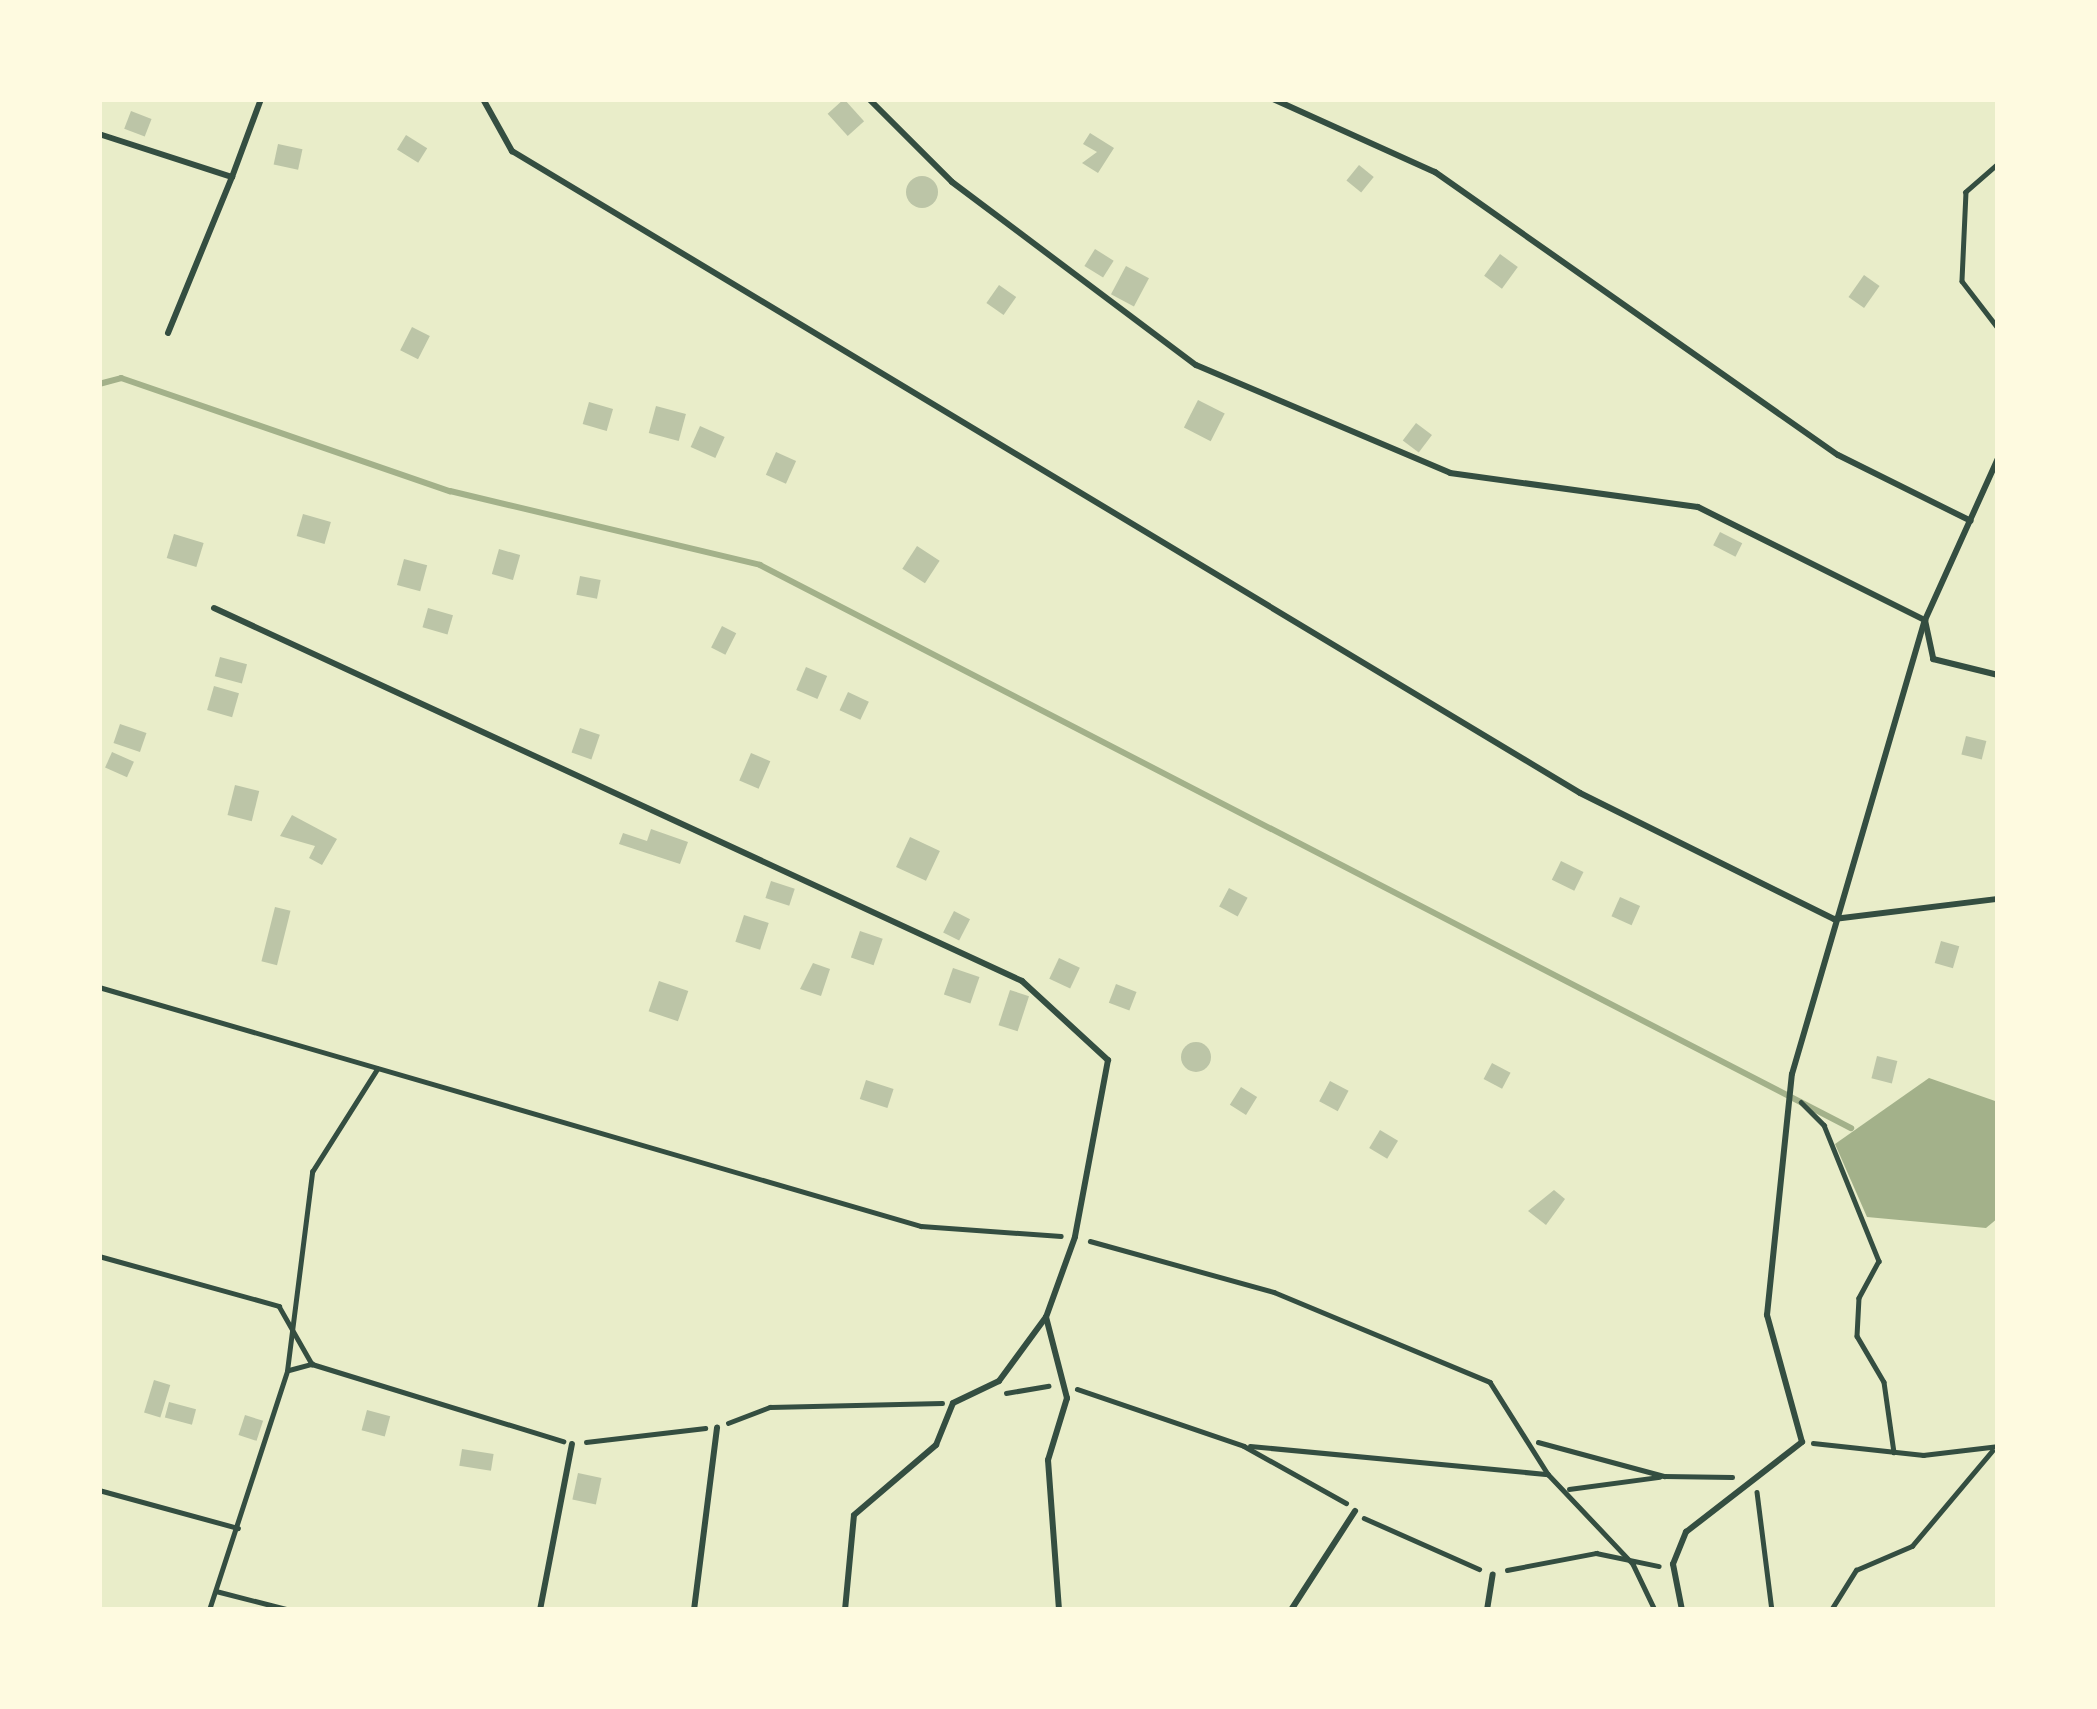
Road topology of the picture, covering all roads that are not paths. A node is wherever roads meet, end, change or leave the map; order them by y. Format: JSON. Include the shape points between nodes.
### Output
{"nodes":[{"id":1,"x":261,"y":99,"type":"edge"},
{"id":2,"x":483,"y":99,"type":"edge"},
{"id":3,"x":869,"y":99,"type":"edge"},
{"id":4,"x":1273,"y":99,"type":"edge"},
{"id":5,"x":99,"y":134,"type":"edge"},
{"id":6,"x":232,"y":177,"type":"junction"},
{"id":7,"x":168,"y":333,"type":"dead end"},
{"id":8,"x":1998,"y":458,"type":"edge"},
{"id":9,"x":1972,"y":522,"type":"junction"},
{"id":10,"x":214,"y":608,"type":"dead end"},
{"id":11,"x":1925,"y":620,"type":"junction"},
{"id":12,"x":1998,"y":675,"type":"edge"},
{"id":13,"x":1998,"y":899,"type":"edge"},
{"id":14,"x":1834,"y":919,"type":"junction"},
{"id":15,"x":1046,"y":1317,"type":"junction"},
{"id":16,"x":717,"y":1427,"type":"road end"},
{"id":17,"x":572,"y":1444,"type":"road end"},
{"id":18,"x":1355,"y":1511,"type":"road end"},
{"id":19,"x":1493,"y":1574,"type":"road end"},
{"id":20,"x":540,"y":1610,"type":"edge"},
{"id":21,"x":694,"y":1610,"type":"edge"},
{"id":22,"x":845,"y":1610,"type":"edge"},
{"id":23,"x":1059,"y":1610,"type":"edge"},
{"id":24,"x":1291,"y":1610,"type":"edge"},
{"id":25,"x":1487,"y":1610,"type":"edge"},
{"id":26,"x":1682,"y":1610,"type":"edge"}],
"edges":[{"from":1,"to":6,"type":"lane"},
{"from":2,"to":14,"type":"lane","via":[[512,151],[1580,793]]},
{"from":3,"to":11,"type":"lane","via":[[952,182],[1196,365],[1450,473],[1698,507]]},
{"from":4,"to":9,"type":"lane","via":[[1435,172],[1838,455]]},
{"from":5,"to":6,"type":"lane"},
{"from":6,"to":7,"type":"lane"},
{"from":8,"to":9,"type":"lane"},
{"from":9,"to":11,"type":"lane"},
{"from":10,"to":15,"type":"lane","via":[[1022,981],[1108,1060],[1076,1237]]},
{"from":11,"to":12,"type":"lane","via":[[1933,659]]},
{"from":11,"to":14,"type":"lane"},
{"from":13,"to":14,"type":"lane"},
{"from":14,"to":26,"type":"lane","via":[[1792,1074],[1767,1315],[1802,1442],[1686,1532],[1672,1564]]},
{"from":15,"to":22,"type":"lane","via":[[999,1381],[953,1403],[937,1444],[854,1515]]},
{"from":15,"to":23,"type":"lane","via":[[1061,1384],[1048,1460]]},
{"from":16,"to":21,"type":"lane"},
{"from":17,"to":20,"type":"lane"},
{"from":18,"to":24,"type":"lane"},
{"from":19,"to":25,"type":"lane"}]}
